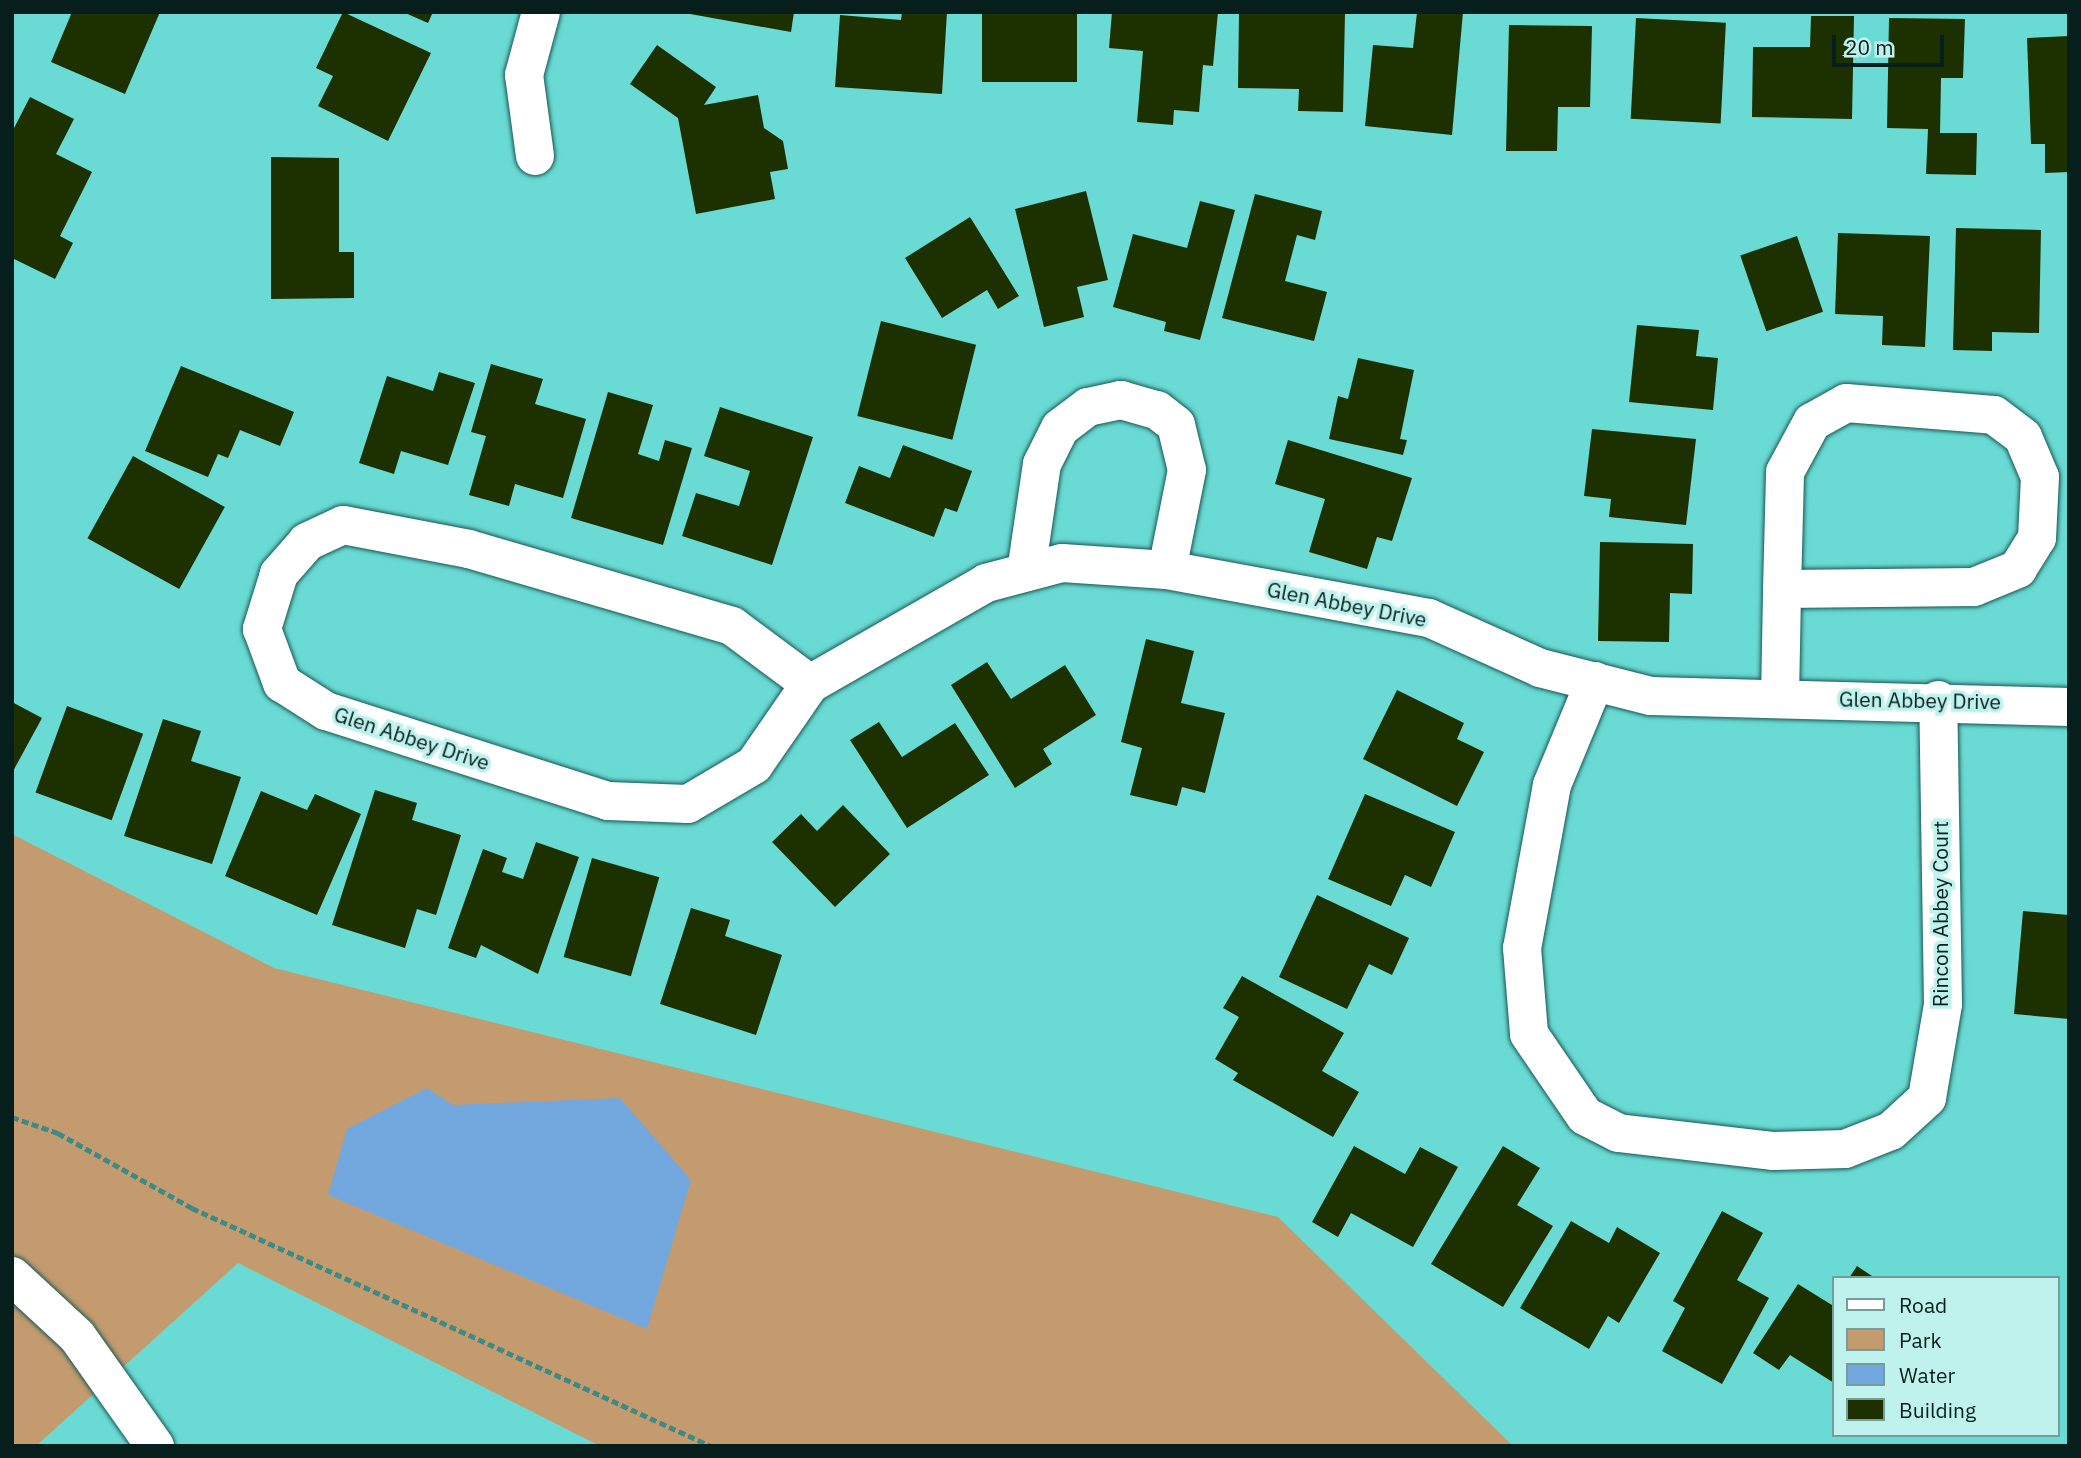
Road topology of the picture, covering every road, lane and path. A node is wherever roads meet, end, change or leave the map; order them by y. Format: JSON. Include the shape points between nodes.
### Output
{"nodes":[{"id":1,"x":541,"y":12,"type":"edge"},
{"id":2,"x":535,"y":156,"type":"dead end"},
{"id":3,"x":1167,"y":570,"type":"junction"},
{"id":4,"x":1026,"y":572,"type":"junction"},
{"id":5,"x":1782,"y":589,"type":"junction"},
{"id":6,"x":1595,"y":681,"type":"junction"},
{"id":7,"x":810,"y":684,"type":"junction"},
{"id":8,"x":1780,"y":698,"type":"junction"},
{"id":9,"x":1938,"y":700,"type":"junction"},
{"id":10,"x":2069,"y":707,"type":"edge"},
{"id":11,"x":12,"y":1117,"type":"edge"},
{"id":12,"x":12,"y":1276,"type":"edge"},
{"id":13,"x":155,"y":1446,"type":"edge"},
{"id":14,"x":711,"y":1446,"type":"edge"}],
"edges":[{"from":1,"to":2,"type":"street","via":[[524,75]]},
{"from":3,"to":4,"type":"street","name":"Glen Abbey Drive","via":[[1062,563]]},
{"from":3,"to":4,"type":"street","via":[[1187,470],[1176,425],[1157,410],[1121,400],[1088,407],[1060,428],[1042,464]]},
{"from":3,"to":6,"type":"street","name":"Glen Abbey Drive","via":[[1429,618],[1540,667]]},
{"from":4,"to":7,"type":"street","name":"Glen Abbey Drive","via":[[986,583]]},
{"from":5,"to":5,"type":"street","via":[[1785,472],[1812,422],[1846,404],[1859,404],[1994,415],[2023,437],[2040,477],[2038,538],[2018,569],[1974,587]]},
{"from":5,"to":8,"type":"street"},
{"from":6,"to":8,"type":"street","name":"Glen Abbey Drive","via":[[1651,696]]},
{"from":6,"to":9,"type":"street","name":"Rincon Abbey Court","via":[[1552,785],[1522,948],[1529,1034],[1585,1116],[1618,1133],[1774,1151],[1845,1149],[1891,1131],[1927,1098],[1944,1004]]},
{"from":7,"to":7,"type":"street","name":"Glen Abbey Drive","via":[[732,626],[469,549],[342,525],[307,541],[279,574],[262,629],[282,682],[326,711],[608,801],[688,804],[754,765]]},
{"from":8,"to":9,"type":"street","name":"Glen Abbey Drive"},
{"from":9,"to":10,"type":"street","name":"Glen Abbey Drive"},
{"from":11,"to":14,"type":"path","via":[[58,1133],[204,1214]]},
{"from":12,"to":13,"type":"street","via":[[77,1336]]}]}
